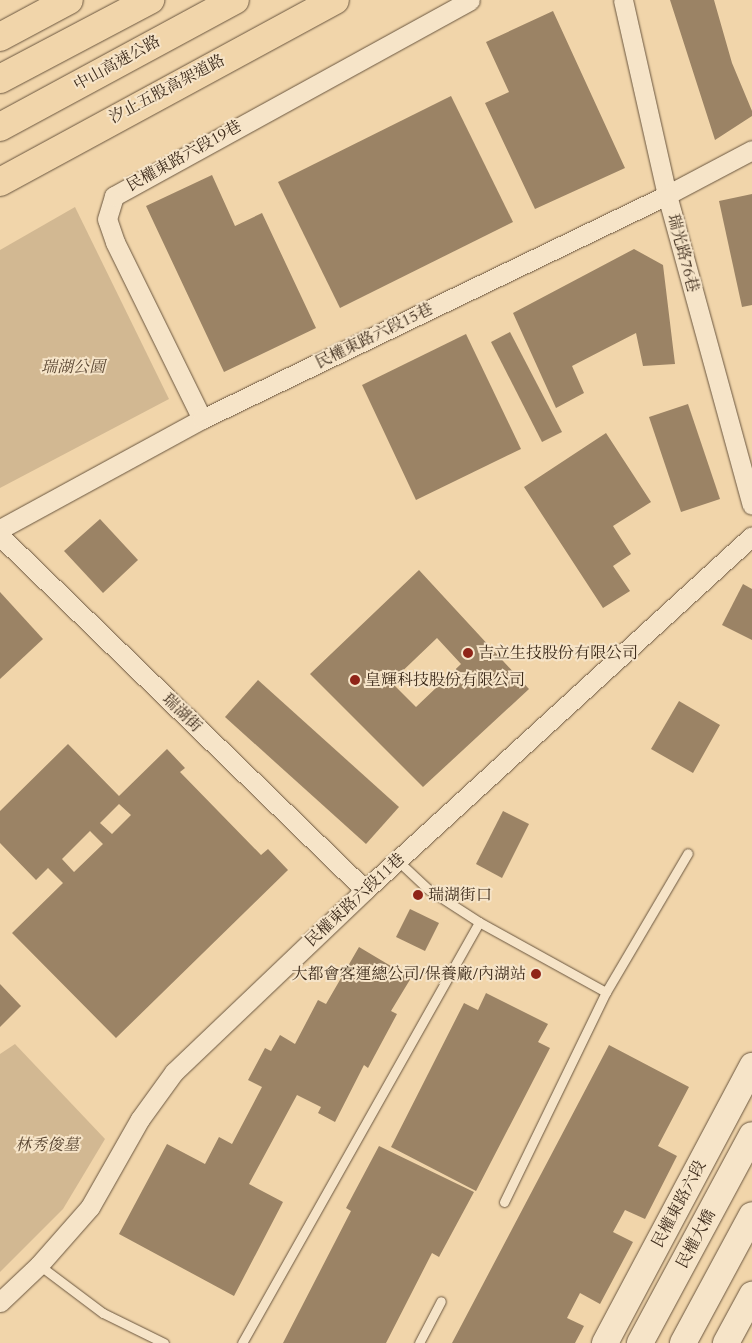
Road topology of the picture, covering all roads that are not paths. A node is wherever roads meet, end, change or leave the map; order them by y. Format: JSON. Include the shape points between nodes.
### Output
{"nodes":[{"id":1,"x":69,"y":0,"type":"edge"},
{"id":2,"x":150,"y":0,"type":"edge"},
{"id":3,"x":235,"y":0,"type":"edge"},
{"id":4,"x":335,"y":0,"type":"edge"},
{"id":5,"x":470,"y":0,"type":"edge"},
{"id":6,"x":622,"y":0,"type":"edge"},
{"id":7,"x":0,"y":37,"type":"edge"},
{"id":8,"x":0,"y":79,"type":"edge"},
{"id":9,"x":0,"y":127,"type":"edge"},
{"id":10,"x":752,"y":150,"type":"edge"},
{"id":11,"x":0,"y":182,"type":"edge"},
{"id":12,"x":667,"y":195,"type":"junction"},
{"id":13,"x":202,"y":419,"type":"junction"},
{"id":14,"x":752,"y":504,"type":"edge"},
{"id":15,"x":0,"y":529,"type":"edge"},
{"id":16,"x":0,"y":536,"type":"edge"},
{"id":17,"x":752,"y":536,"type":"edge"},
{"id":18,"x":688,"y":853,"type":"dead end"},
{"id":19,"x":397,"y":860,"type":"junction"},
{"id":20,"x":365,"y":890,"type":"junction"},
{"id":21,"x":479,"y":922,"type":"junction"},
{"id":22,"x":606,"y":992,"type":"junction"},
{"id":23,"x":752,"y":1066,"type":"edge"},
{"id":24,"x":752,"y":1135,"type":"edge"},
{"id":25,"x":504,"y":1202,"type":"dead end"},
{"id":26,"x":752,"y":1215,"type":"edge"},
{"id":27,"x":39,"y":1265,"type":"junction"},
{"id":28,"x":752,"y":1295,"type":"edge"},
{"id":29,"x":441,"y":1301,"type":"dead end"},
{"id":30,"x":0,"y":1302,"type":"edge"},
{"id":31,"x":164,"y":1343,"type":"edge"},
{"id":32,"x":242,"y":1343,"type":"edge"},
{"id":33,"x":419,"y":1343,"type":"edge"},
{"id":34,"x":605,"y":1343,"type":"edge"},
{"id":35,"x":640,"y":1343,"type":"edge"},
{"id":36,"x":683,"y":1343,"type":"edge"},
{"id":37,"x":726,"y":1343,"type":"edge"}],
"edges":[{"from":1,"to":7,"type":"highway"},
{"from":2,"to":8,"type":"highway"},
{"from":3,"to":9,"type":"highway","name":"中山高速公路"},
{"from":4,"to":11,"type":"highway","name":"汐止五股高架道路"},
{"from":5,"to":13,"type":"street","name":"民權東路六段19巷","via":[[114,196],[108,218],[115,242]]},
{"from":6,"to":12,"type":"street","name":"瑞光路76巷"},
{"from":10,"to":12,"type":"street","name":"民權東路六段15巷"},
{"from":12,"to":13,"type":"street","name":"民權東路六段15巷"},
{"from":12,"to":14,"type":"street","name":"瑞光路76巷"},
{"from":13,"to":15,"type":"street","name":"民權東路六段15巷"},
{"from":16,"to":20,"type":"street","name":"瑞湖街"},
{"from":17,"to":19,"type":"street","name":"民權東路六段11巷"},
{"from":18,"to":22,"type":"lane"},
{"from":19,"to":20,"type":"street","name":"民權東路六段11巷"},
{"from":19,"to":21,"type":"lane","via":[[428,889]]},
{"from":20,"to":27,"type":"street","name":"民權東路六段11巷","via":[[174,1072],[140,1118],[90,1207]]},
{"from":21,"to":22,"type":"lane"},
{"from":21,"to":32,"type":"lane"},
{"from":22,"to":25,"type":"lane"},
{"from":23,"to":34,"type":"main road","name":"民權東路六段"},
{"from":24,"to":35,"type":"main road","name":"民權大橋"},
{"from":26,"to":36,"type":"main road"},
{"from":27,"to":30,"type":"street","name":"民權東路六段11巷"},
{"from":27,"to":31,"type":"lane","via":[[103,1313]]},
{"from":28,"to":37,"type":"main road"},
{"from":29,"to":33,"type":"lane"}]}
